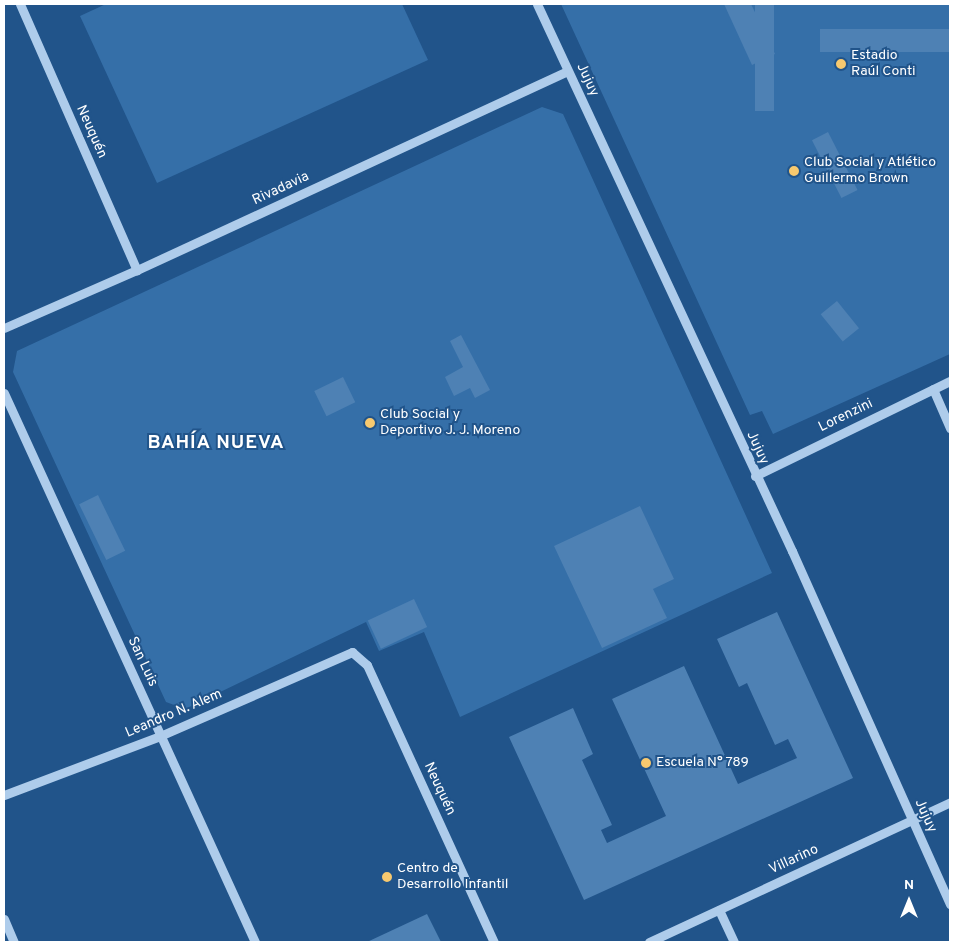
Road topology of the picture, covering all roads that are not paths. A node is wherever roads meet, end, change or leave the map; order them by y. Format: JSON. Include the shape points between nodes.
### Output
{"nodes":[{"id":1,"x":20,"y":4,"type":"edge"},
{"id":2,"x":537,"y":4,"type":"edge"},
{"id":3,"x":568,"y":71,"type":"junction"},
{"id":4,"x":137,"y":270,"type":"junction"},
{"id":5,"x":4,"y":328,"type":"edge"},
{"id":6,"x":950,"y":381,"type":"edge"},
{"id":7,"x":933,"y":389,"type":"junction"},
{"id":8,"x":4,"y":393,"type":"edge"},
{"id":9,"x":950,"y":428,"type":"edge"},
{"id":10,"x":755,"y":476,"type":"junction"},
{"id":11,"x":352,"y":652,"type":"joint"},
{"id":12,"x":160,"y":736,"type":"junction"},
{"id":13,"x":4,"y":796,"type":"edge"},
{"id":14,"x":950,"y":802,"type":"edge"},
{"id":15,"x":912,"y":820,"type":"junction"},
{"id":16,"x":950,"y":904,"type":"edge"},
{"id":17,"x":719,"y":910,"type":"junction"},
{"id":18,"x":4,"y":919,"type":"edge"},
{"id":19,"x":14,"y":942,"type":"edge"},
{"id":20,"x":255,"y":942,"type":"edge"},
{"id":21,"x":494,"y":942,"type":"edge"},
{"id":22,"x":649,"y":942,"type":"edge"},
{"id":23,"x":734,"y":942,"type":"edge"}],
"edges":[{"from":1,"to":4,"type":"street","name":"Neuquén"},
{"from":2,"to":3,"type":"street","name":"Jujuy"},
{"from":3,"to":4,"type":"street","name":"Rivadavia"},
{"from":3,"to":10,"type":"street","name":"Jujuy"},
{"from":4,"to":5,"type":"street","name":"Rivadavia"},
{"from":6,"to":7,"type":"street","name":"Lorenzini"},
{"from":7,"to":9,"type":"street"},
{"from":7,"to":10,"type":"street","name":"Lorenzini"},
{"from":8,"to":12,"type":"street","name":"San Luis"},
{"from":10,"to":15,"type":"street","name":"Jujuy","via":[[792,551]]},
{"from":11,"to":12,"type":"street","name":"Leandro N. Alem"},
{"from":11,"to":21,"type":"street","name":"Neuquén","via":[[367,665]]},
{"from":12,"to":13,"type":"street","name":"Leandro N. Alem"},
{"from":12,"to":20,"type":"street","name":"San Luis"},
{"from":14,"to":15,"type":"street","name":"Villarino"},
{"from":15,"to":16,"type":"street","name":"Jujuy"},
{"from":15,"to":17,"type":"street","name":"Villarino"},
{"from":17,"to":22,"type":"street","name":"Villarino"},
{"from":17,"to":23,"type":"street"},
{"from":18,"to":19,"type":"street"}]}
